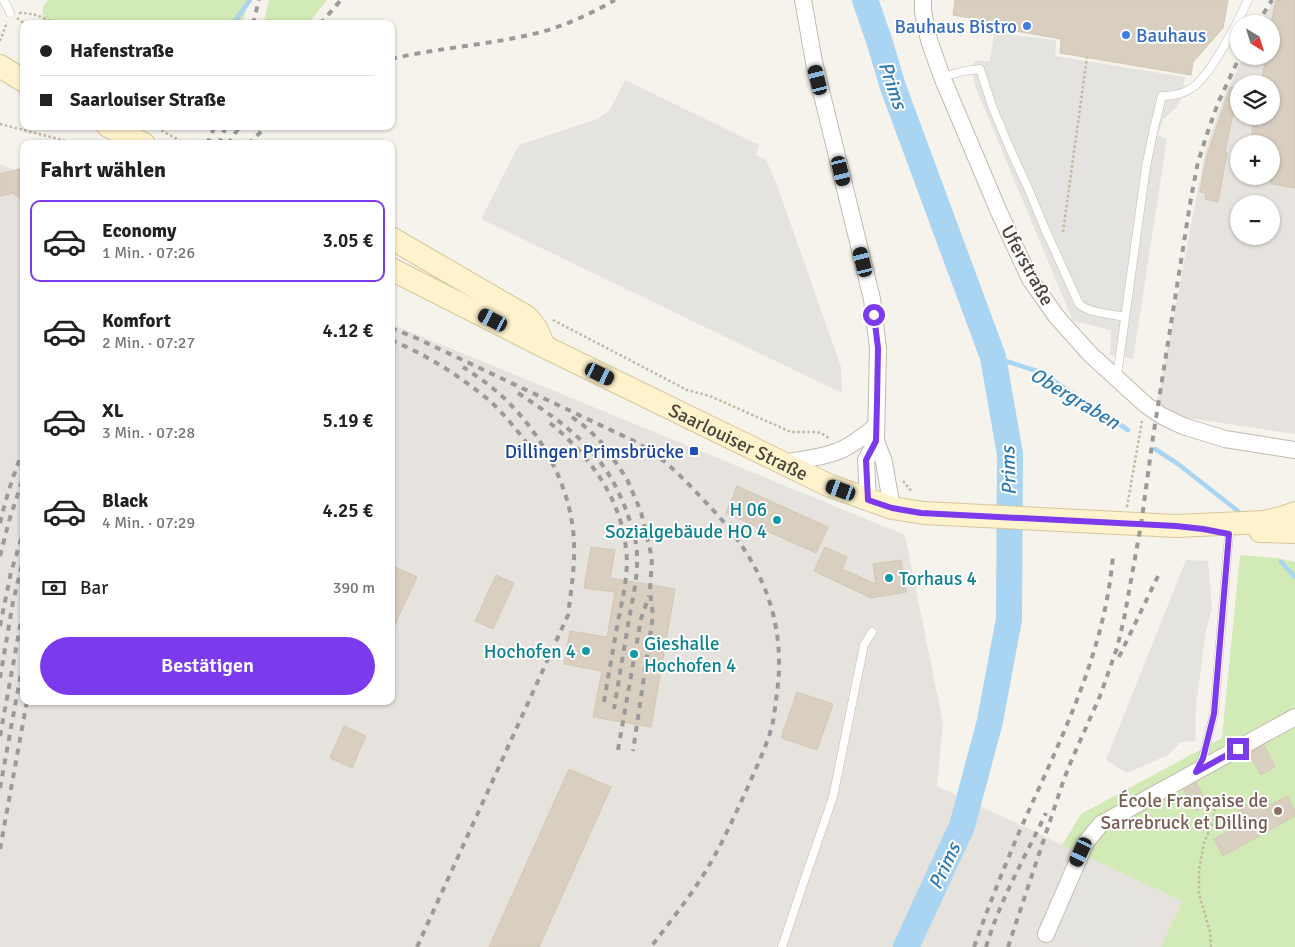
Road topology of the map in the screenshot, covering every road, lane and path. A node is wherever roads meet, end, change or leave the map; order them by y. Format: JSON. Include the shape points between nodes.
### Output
{"nodes":[{"id":1,"x":4,"y":0,"type":"edge"},
{"id":2,"x":803,"y":0,"type":"edge"},
{"id":3,"x":923,"y":0,"type":"edge"},
{"id":4,"x":1248,"y":0,"type":"edge"},
{"id":5,"x":10,"y":13,"type":"junction"},
{"id":6,"x":48,"y":20,"type":"edge"},
{"id":7,"x":0,"y":41,"type":"edge"},
{"id":8,"x":1088,"y":57,"type":"dead end"},
{"id":9,"x":942,"y":77,"type":"junction"},
{"id":10,"x":0,"y":124,"type":"edge"},
{"id":11,"x":20,"y":129,"type":"edge"},
{"id":12,"x":23,"y":130,"type":"edge"},
{"id":13,"x":125,"y":130,"type":"edge"},
{"id":14,"x":151,"y":136,"type":"edge"},
{"id":15,"x":62,"y":140,"type":"edge"},
{"id":16,"x":178,"y":140,"type":"edge"},
{"id":17,"x":1063,"y":232,"type":"dead end"},
{"id":18,"x":395,"y":240,"type":"edge"},
{"id":19,"x":395,"y":270,"type":"edge"},
{"id":20,"x":546,"y":316,"type":"dead end"},
{"id":21,"x":1125,"y":317,"type":"junction"},
{"id":22,"x":546,"y":347,"type":"junction"},
{"id":23,"x":1116,"y":378,"type":"junction"},
{"id":24,"x":1142,"y":426,"type":"dead end"},
{"id":25,"x":876,"y":434,"type":"junction"},
{"id":26,"x":1270,"y":446,"type":"junction"},
{"id":27,"x":1295,"y":450,"type":"edge"},
{"id":28,"x":837,"y":451,"type":"junction"},
{"id":29,"x":1295,"y":462,"type":"edge"},
{"id":30,"x":782,"y":463,"type":"junction"},
{"id":31,"x":885,"y":470,"type":"junction"},
{"id":32,"x":868,"y":500,"type":"junction"},
{"id":33,"x":920,"y":505,"type":"junction"},
{"id":34,"x":892,"y":508,"type":"junction"},
{"id":35,"x":1295,"y":513,"type":"edge"},
{"id":36,"x":1115,"y":523,"type":"junction"},
{"id":37,"x":1176,"y":526,"type":"junction"},
{"id":38,"x":1203,"y":529,"type":"junction"},
{"id":39,"x":1295,"y":532,"type":"edge"},
{"id":40,"x":1229,"y":534,"type":"junction"},
{"id":41,"x":1295,"y":548,"type":"edge"},
{"id":42,"x":872,"y":632,"type":"dead end"},
{"id":43,"x":1295,"y":717,"type":"edge"},
{"id":44,"x":1196,"y":772,"type":"junction"},
{"id":45,"x":1215,"y":801,"type":"dead end"},
{"id":46,"x":1046,"y":934,"type":"dead end"},
{"id":47,"x":782,"y":947,"type":"edge"},
{"id":48,"x":1211,"y":947,"type":"edge"}],
"edges":[{"from":1,"to":5,"type":"lane"},
{"from":2,"to":25,"type":"street","via":[[814,62],[872,299],[878,348]]},
{"from":3,"to":9,"type":"street","name":"Uferstraße","via":[[928,40]]},
{"from":4,"to":21,"type":"lane","via":[[1213,63],[1198,83],[1180,94],[1162,96],[1146,167]]},
{"from":5,"to":6,"type":"path","via":[[30,13]]},
{"from":5,"to":7,"type":"path"},
{"from":8,"to":17,"type":"path"},
{"from":9,"to":21,"type":"lane","via":[[980,70],[1010,149],[1079,304],[1087,309]]},
{"from":9,"to":23,"type":"street","name":"Uferstraße","via":[[1030,279],[1056,316]]},
{"from":10,"to":11,"type":"path"},
{"from":12,"to":15,"type":"path"},
{"from":13,"to":14,"type":"main road"},
{"from":14,"to":16,"type":"path"},
{"from":18,"to":22,"type":"main road","via":[[527,317]]},
{"from":19,"to":22,"type":"main road","name":"Saarlouiser Straße"},
{"from":20,"to":28,"type":"path","via":[[686,390],[710,396],[791,432],[821,433],[830,439]]},
{"from":21,"to":23,"type":"lane"},
{"from":22,"to":30,"type":"main road","name":"Saarlouiser Straße"},
{"from":23,"to":26,"type":"street","name":"Uferstraße","via":[[1146,405],[1184,426],[1225,439]]},
{"from":24,"to":36,"type":"path"},
{"from":25,"to":28,"type":"street"},
{"from":25,"to":31,"type":"street"},
{"from":25,"to":32,"type":"street","via":[[866,460]]},
{"from":26,"to":27,"type":"street","name":"Uferstraße"},
{"from":26,"to":29,"type":"street","name":"Uferstraße"},
{"from":28,"to":30,"type":"street"},
{"from":30,"to":32,"type":"main road","name":"Saarlouiser Straße","via":[[828,486]]},
{"from":31,"to":33,"type":"path","via":[[894,471]]},
{"from":31,"to":34,"type":"street"},
{"from":32,"to":34,"type":"main road","name":"Saarlouiser Straße"},
{"from":33,"to":34,"type":"main road","name":"Saarlouiser Straße"},
{"from":33,"to":36,"type":"main road","name":"Saarlouiser Straße"},
{"from":35,"to":37,"type":"main road","name":"Saarlouiser Straße","via":[[1264,522]]},
{"from":36,"to":37,"type":"main road","name":"Saarlouiser Straße"},
{"from":37,"to":38,"type":"main road","name":"Saarlouiser Straße"},
{"from":38,"to":39,"type":"main road","name":"Saarlouiser Straße"},
{"from":38,"to":40,"type":"main road","name":"Saarlouiser Straße"},
{"from":40,"to":41,"type":"main road","name":"Saarlouiser Straße"},
{"from":40,"to":44,"type":"lane","via":[[1214,714],[1203,758]]},
{"from":42,"to":47,"type":"lane","via":[[864,645],[833,797]]},
{"from":43,"to":44,"type":"street"},
{"from":44,"to":46,"type":"street","via":[[1100,824],[1086,842]]},
{"from":45,"to":48,"type":"path","via":[[1214,820],[1204,843],[1199,870],[1199,894]]}]}
